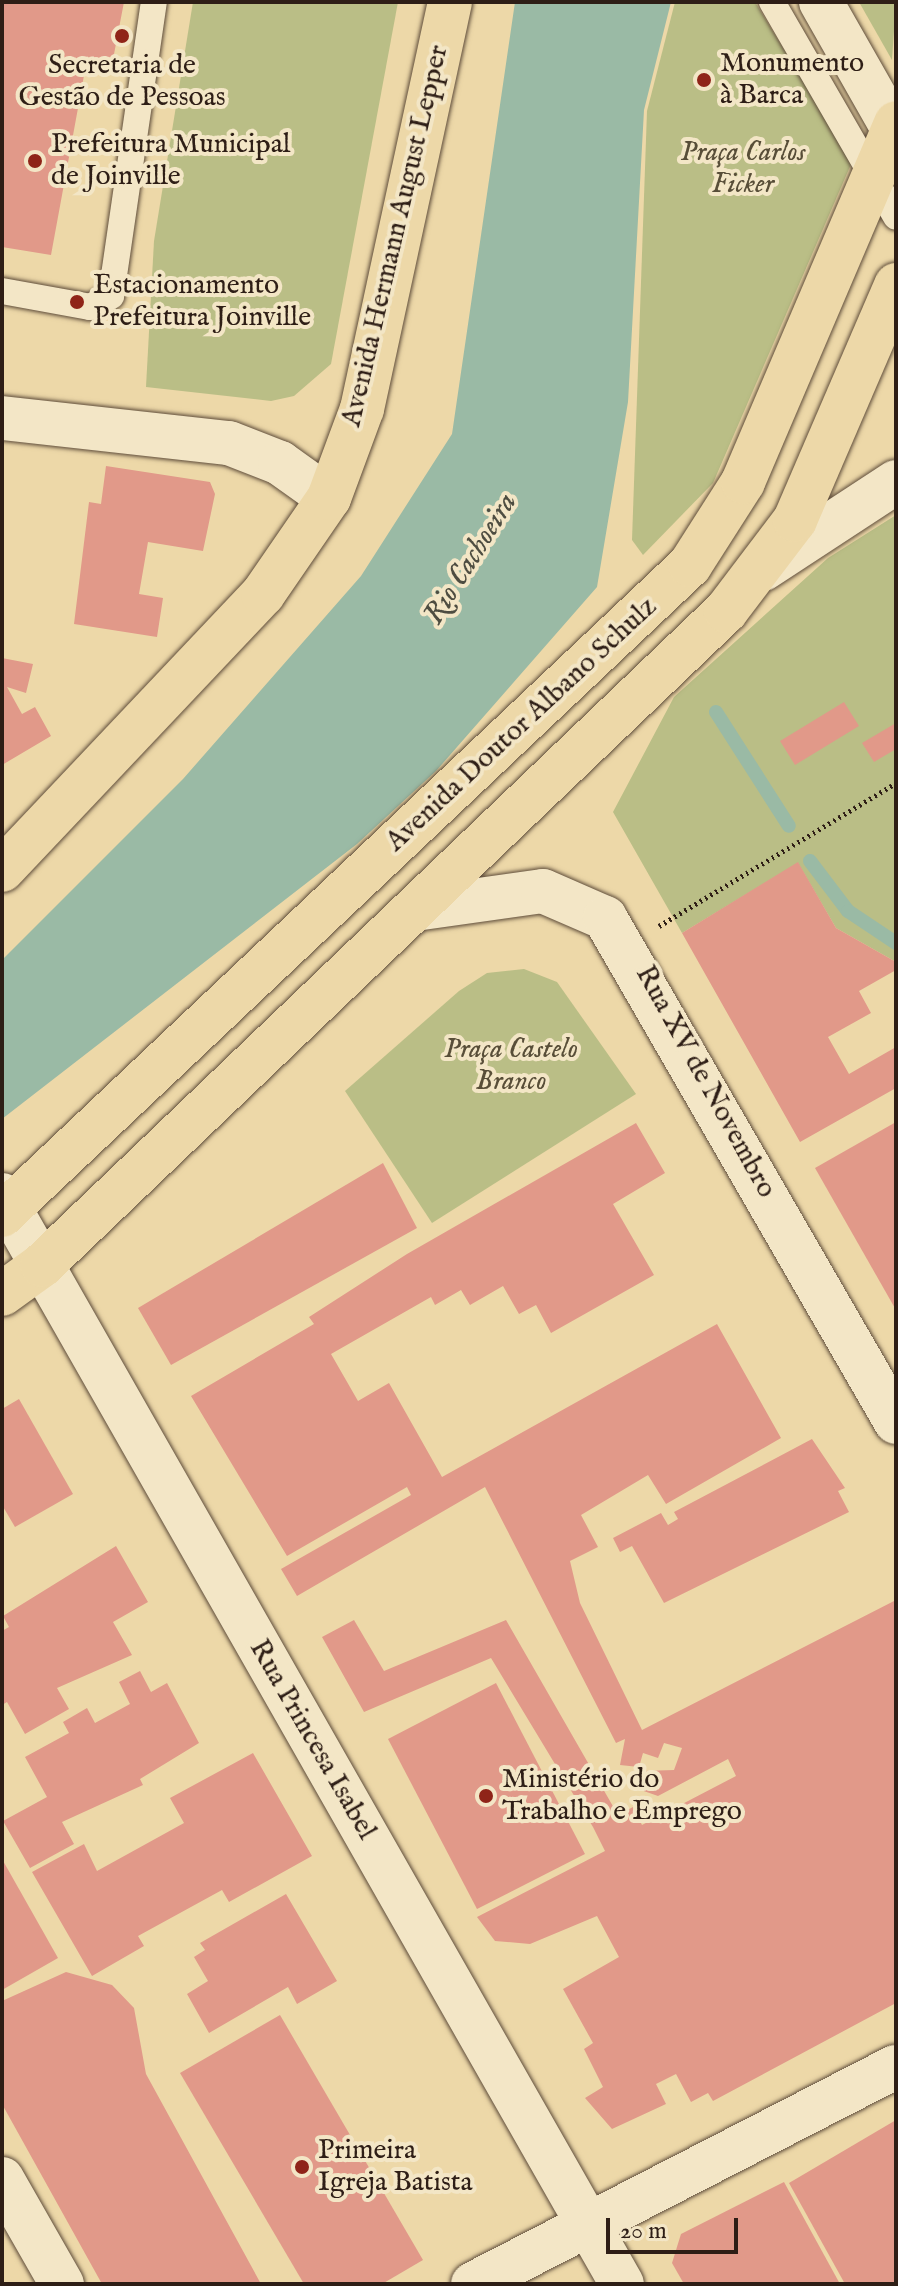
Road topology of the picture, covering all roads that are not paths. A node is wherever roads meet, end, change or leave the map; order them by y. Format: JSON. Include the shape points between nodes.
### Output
{"nodes":[{"id":1,"x":154,"y":2,"type":"edge"},
{"id":2,"x":450,"y":2,"type":"edge"},
{"id":3,"x":772,"y":2,"type":"edge"},
{"id":4,"x":821,"y":2,"type":"edge"},
{"id":5,"x":895,"y":129,"type":"edge"},
{"id":6,"x":873,"y":176,"type":"junction"},
{"id":7,"x":896,"y":217,"type":"edge"},
{"id":8,"x":896,"y":285,"type":"edge"},
{"id":9,"x":2,"y":291,"type":"edge"},
{"id":10,"x":2,"y":418,"type":"edge"},
{"id":11,"x":896,"y":482,"type":"edge"},
{"id":12,"x":329,"y":498,"type":"junction"},
{"id":13,"x":763,"y":569,"type":"junction"},
{"id":14,"x":2,"y":870,"type":"edge"},
{"id":15,"x":415,"y":909,"type":"junction"},
{"id":16,"x":5,"y":1207,"type":"edge"},
{"id":17,"x":42,"y":1265,"type":"junction"},
{"id":18,"x":2,"y":1294,"type":"edge"},
{"id":19,"x":896,"y":1422,"type":"edge"},
{"id":20,"x":896,"y":2067,"type":"edge"},
{"id":21,"x":2,"y":2179,"type":"edge"},
{"id":22,"x":588,"y":2224,"type":"junction"},
{"id":23,"x":62,"y":2284,"type":"edge"},
{"id":24,"x":473,"y":2284,"type":"edge"},
{"id":25,"x":622,"y":2284,"type":"edge"}],
"edges":[{"from":1,"to":9,"type":"lane","via":[[111,296],[90,307]]},
{"from":2,"to":12,"type":"main road","name":"Avenida Hermann August Lepper","via":[[362,409]]},
{"from":3,"to":6,"type":"lane"},
{"from":4,"to":5,"type":"main road"},
{"from":5,"to":6,"type":"main road","name":"Avenida Doutor Albano Schulz"},
{"from":6,"to":7,"type":"lane"},
{"from":6,"to":16,"type":"main road","name":"Avenida Doutor Albano Schulz","via":[[743,482],[690,565]]},
{"from":8,"to":13,"type":"main road","name":"Avenida Doutor Albano Schulz","via":[[814,481]]},
{"from":10,"to":12,"type":"main road","via":[[229,443],[280,463]]},
{"from":11,"to":13,"type":"main road"},
{"from":12,"to":14,"type":"main road","name":"Avenida Hermann August Lepper","via":[[263,594]]},
{"from":13,"to":15,"type":"main road","name":"Avenida Doutor Albano Schulz"},
{"from":15,"to":17,"type":"main road","name":"Avenida Doutor Albano Schulz"},
{"from":15,"to":19,"type":"main road","name":"Rua XV de Novembro","via":[[543,891],[605,918],[627,945]]},
{"from":16,"to":17,"type":"main road","name":"Rua Princesa Isabel"},
{"from":17,"to":18,"type":"main road","name":"Avenida Doutor Albano Schulz"},
{"from":17,"to":22,"type":"main road","name":"Rua Princesa Isabel"},
{"from":20,"to":22,"type":"main road"},
{"from":21,"to":23,"type":"main road"},
{"from":22,"to":24,"type":"main road"},
{"from":22,"to":25,"type":"main road","name":"Rua Princesa Isabel"}]}
